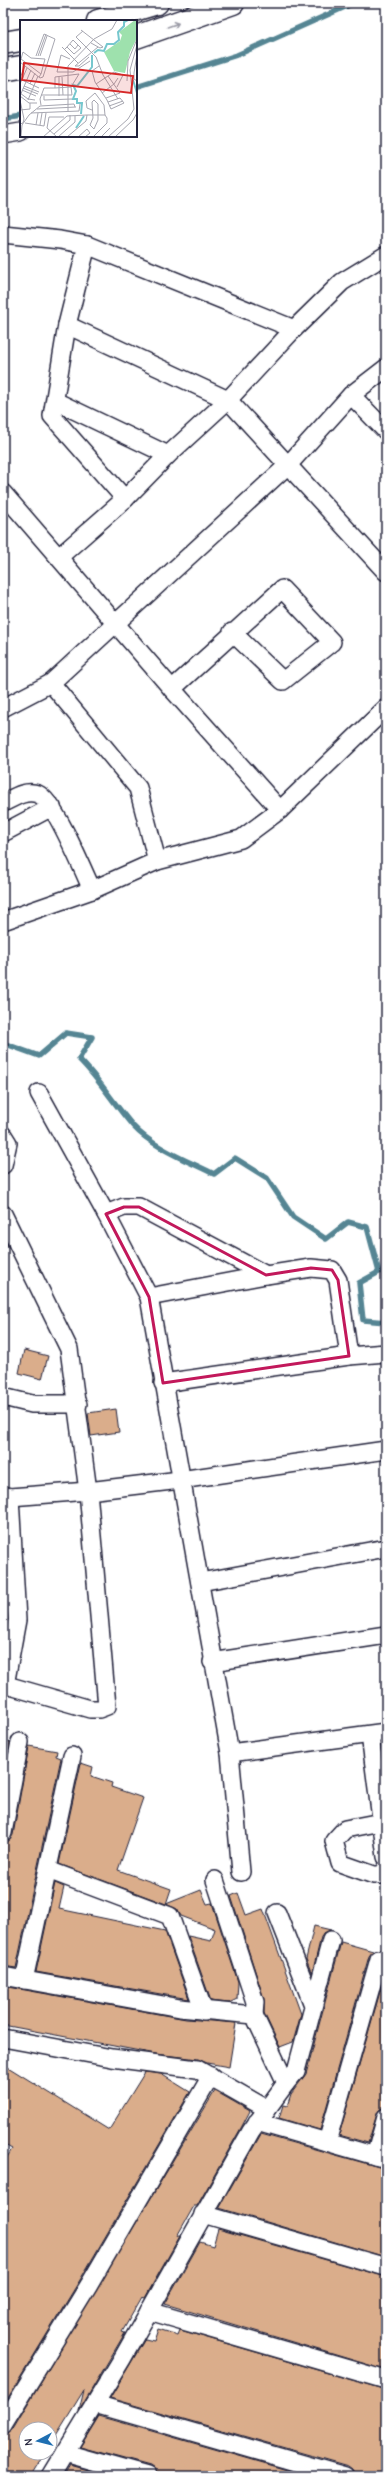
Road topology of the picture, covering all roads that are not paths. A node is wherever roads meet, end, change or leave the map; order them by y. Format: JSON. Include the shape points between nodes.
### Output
{"nodes":[{"id":1,"x":157,"y":3,"type":"edge"},
{"id":2,"x":233,"y":3,"type":"edge"},
{"id":3,"x":101,"y":20,"type":"edge"},
{"id":4,"x":137,"y":38,"type":"edge"},
{"id":5,"x":20,"y":40,"type":"edge"},
{"id":6,"x":3,"y":43,"type":"edge"},
{"id":7,"x":20,"y":67,"type":"edge"},
{"id":8,"x":3,"y":70,"type":"edge"},
{"id":9,"x":20,"y":132,"type":"edge"},
{"id":10,"x":3,"y":135,"type":"edge"},
{"id":11,"x":3,"y":234,"type":"edge"},
{"id":12,"x":87,"y":245,"type":"junction"},
{"id":13,"x":386,"y":255,"type":"edge"},
{"id":14,"x":67,"y":325,"type":"junction"},
{"id":15,"x":294,"y":329,"type":"junction"},
{"id":16,"x":386,"y":368,"type":"edge"},
{"id":17,"x":352,"y":395,"type":"junction"},
{"id":18,"x":228,"y":400,"type":"junction"},
{"id":19,"x":55,"y":401,"type":"junction"},
{"id":20,"x":386,"y":431,"type":"edge"},
{"id":21,"x":168,"y":455,"type":"junction"},
{"id":22,"x":288,"y":464,"type":"junction"},
{"id":23,"x":3,"y":493,"type":"edge"},
{"id":24,"x":125,"y":499,"type":"junction"},
{"id":25,"x":59,"y":557,"type":"junction"},
{"id":26,"x":386,"y":572,"type":"edge"},
{"id":27,"x":116,"y":622,"type":"junction"},
{"id":28,"x":232,"y":632,"type":"junction"},
{"id":29,"x":51,"y":683,"type":"junction"},
{"id":30,"x":172,"y":689,"type":"junction"},
{"id":31,"x":3,"y":708,"type":"edge"},
{"id":32,"x":386,"y":708,"type":"edge"},
{"id":33,"x":3,"y":803,"type":"edge"},
{"id":34,"x":52,"y":807,"type":"junction"},
{"id":35,"x":280,"y":810,"type":"junction"},
{"id":36,"x":3,"y":833,"type":"edge"},
{"id":37,"x":157,"y":861,"type":"junction"},
{"id":38,"x":92,"y":890,"type":"junction"},
{"id":39,"x":3,"y":922,"type":"edge"},
{"id":40,"x":39,"y":1093,"type":"dead end"},
{"id":41,"x":3,"y":1135,"type":"edge"},
{"id":42,"x":3,"y":1165,"type":"edge"},
{"id":43,"x":3,"y":1214,"type":"edge"},
{"id":44,"x":106,"y":1214,"type":"junction"},
{"id":45,"x":266,"y":1275,"type":"junction"},
{"id":46,"x":149,"y":1297,"type":"junction"},
{"id":47,"x":386,"y":1353,"type":"edge"},
{"id":48,"x":349,"y":1356,"type":"junction"},
{"id":49,"x":163,"y":1383,"type":"junction"},
{"id":50,"x":3,"y":1397,"type":"edge"},
{"id":51,"x":78,"y":1404,"type":"junction"},
{"id":52,"x":386,"y":1450,"type":"edge"},
{"id":53,"x":180,"y":1480,"type":"junction"},
{"id":54,"x":88,"y":1491,"type":"junction"},
{"id":55,"x":6,"y":1496,"type":"edge"},
{"id":56,"x":386,"y":1548,"type":"edge"},
{"id":57,"x":200,"y":1582,"type":"junction"},
{"id":58,"x":386,"y":1635,"type":"edge"},
{"id":59,"x":212,"y":1662,"type":"junction"},
{"id":60,"x":4,"y":1685,"type":"edge"},
{"id":61,"x":378,"y":1734,"type":"edge"},
{"id":62,"x":20,"y":1742,"type":"dead end"},
{"id":63,"x":230,"y":1753,"type":"junction"},
{"id":64,"x":72,"y":1756,"type":"dead end"},
{"id":65,"x":381,"y":1822,"type":"junction"},
{"id":66,"x":3,"y":1833,"type":"edge"},
{"id":67,"x":386,"y":1857,"type":"edge"},
{"id":68,"x":48,"y":1870,"type":"junction"},
{"id":69,"x":386,"y":1870,"type":"edge"},
{"id":70,"x":241,"y":1872,"type":"dead end"},
{"id":71,"x":214,"y":1880,"type":"dead end"},
{"id":72,"x":277,"y":1913,"type":"dead end"},
{"id":73,"x":331,"y":1940,"type":"dead end"},
{"id":74,"x":379,"y":1959,"type":"dead end"},
{"id":75,"x":3,"y":1976,"type":"edge"},
{"id":76,"x":24,"y":1980,"type":"junction"},
{"id":77,"x":313,"y":2005,"type":"junction"},
{"id":78,"x":204,"y":2011,"type":"junction"},
{"id":79,"x":254,"y":2015,"type":"junction"},
{"id":80,"x":3,"y":2038,"type":"edge"},
{"id":81,"x":211,"y":2076,"type":"junction"},
{"id":82,"x":286,"y":2083,"type":"junction"},
{"id":83,"x":262,"y":2116,"type":"junction"},
{"id":84,"x":386,"y":2116,"type":"edge"},
{"id":85,"x":327,"y":2142,"type":"junction"},
{"id":86,"x":381,"y":2157,"type":"edge"},
{"id":87,"x":203,"y":2214,"type":"junction"},
{"id":88,"x":386,"y":2267,"type":"edge"},
{"id":89,"x":149,"y":2311,"type":"junction"},
{"id":90,"x":386,"y":2380,"type":"edge"},
{"id":91,"x":95,"y":2404,"type":"junction"},
{"id":92,"x":3,"y":2425,"type":"edge"},
{"id":93,"x":65,"y":2453,"type":"junction"},
{"id":94,"x":51,"y":2476,"type":"edge"},
{"id":95,"x":147,"y":2476,"type":"edge"},
{"id":96,"x":345,"y":2476,"type":"edge"}],
"edges":[{"from":1,"to":3,"type":"highway"},
{"from":4,"to":2,"type":"highway","one_way":true},
{"from":5,"to":6,"type":"highway"},
{"from":7,"to":8,"type":"highway"},
{"from":9,"to":10,"type":"street"},
{"from":11,"to":12,"type":"street"},
{"from":12,"to":14,"type":"street"},
{"from":12,"to":15,"type":"street"},
{"from":13,"to":15,"type":"street","via":[[342,282]]},
{"from":14,"to":18,"type":"street"},
{"from":14,"to":19,"type":"street"},
{"from":15,"to":18,"type":"street"},
{"from":16,"to":17,"type":"street"},
{"from":17,"to":20,"type":"street"},
{"from":17,"to":22,"type":"street"},
{"from":18,"to":21,"type":"street"},
{"from":18,"to":22,"type":"street"},
{"from":19,"to":21,"type":"street"},
{"from":19,"to":24,"type":"street","via":[[52,416]]},
{"from":21,"to":24,"type":"street"},
{"from":22,"to":26,"type":"street"},
{"from":22,"to":27,"type":"street"},
{"from":23,"to":25,"type":"street"},
{"from":24,"to":25,"type":"street"},
{"from":25,"to":27,"type":"street"},
{"from":27,"to":29,"type":"street"},
{"from":27,"to":30,"type":"street"},
{"from":28,"to":28,"type":"street","via":[[282,589],[332,642],[283,681]]},
{"from":28,"to":30,"type":"street"},
{"from":29,"to":31,"type":"street"},
{"from":29,"to":37,"type":"street","via":[[138,788]]},
{"from":30,"to":35,"type":"street"},
{"from":32,"to":35,"type":"street"},
{"from":33,"to":34,"type":"street","via":[[24,792],[39,795]]},
{"from":34,"to":36,"type":"street"},
{"from":34,"to":38,"type":"street"},
{"from":35,"to":37,"type":"street","via":[[240,839]]},
{"from":37,"to":38,"type":"street"},
{"from":38,"to":39,"type":"street"},
{"from":40,"to":44,"type":"street"},
{"from":41,"to":42,"type":"street","via":[[8,1143]]},
{"from":43,"to":51,"type":"street","via":[[70,1349]]},
{"from":44,"to":45,"type":"street","via":[[124,1207],[139,1206]]},
{"from":44,"to":46,"type":"street"},
{"from":45,"to":46,"type":"street"},
{"from":45,"to":48,"type":"street","via":[[311,1268],[332,1270],[338,1280]]},
{"from":46,"to":49,"type":"street"},
{"from":47,"to":48,"type":"street"},
{"from":48,"to":49,"type":"street"},
{"from":49,"to":53,"type":"street"},
{"from":50,"to":51,"type":"street","via":[[32,1404]]},
{"from":51,"to":54,"type":"street"},
{"from":52,"to":53,"type":"street"},
{"from":53,"to":54,"type":"street"},
{"from":53,"to":57,"type":"street"},
{"from":54,"to":55,"type":"street"},
{"from":54,"to":60,"type":"street","via":[[107,1706],[90,1709]]},
{"from":55,"to":60,"type":"street","via":[[18,1620]]},
{"from":56,"to":57,"type":"street"},
{"from":57,"to":59,"type":"street"},
{"from":58,"to":59,"type":"street"},
{"from":59,"to":63,"type":"street"},
{"from":61,"to":63,"type":"street"},
{"from":61,"to":65,"type":"street"},
{"from":62,"to":66,"type":"street"},
{"from":63,"to":70,"type":"street"},
{"from":64,"to":68,"type":"street"},
{"from":65,"to":67,"type":"street"},
{"from":65,"to":69,"type":"street","via":[[345,1828],[334,1841],[340,1863],[374,1875],[382,1875]]},
{"from":68,"to":76,"type":"street"},
{"from":68,"to":78,"type":"street","via":[[170,1916]]},
{"from":71,"to":79,"type":"street","via":[[255,2002]]},
{"from":72,"to":77,"type":"street"},
{"from":73,"to":77,"type":"street"},
{"from":74,"to":85,"type":"street"},
{"from":75,"to":76,"type":"street"},
{"from":76,"to":78,"type":"street"},
{"from":77,"to":82,"type":"street","via":[[296,2071]]},
{"from":78,"to":79,"type":"street"},
{"from":79,"to":82,"type":"street"},
{"from":80,"to":81,"type":"street","via":[[112,2058],[197,2069]]},
{"from":81,"to":83,"type":"street"},
{"from":81,"to":92,"type":"street","via":[[89,2285]]},
{"from":82,"to":83,"type":"street"},
{"from":83,"to":85,"type":"street"},
{"from":83,"to":87,"type":"street"},
{"from":84,"to":86,"type":"street"},
{"from":85,"to":86,"type":"street"},
{"from":87,"to":88,"type":"street"},
{"from":87,"to":89,"type":"street"},
{"from":89,"to":90,"type":"street"},
{"from":89,"to":91,"type":"street"},
{"from":91,"to":93,"type":"street"},
{"from":91,"to":96,"type":"street"},
{"from":93,"to":94,"type":"street"},
{"from":93,"to":95,"type":"street"}]}
